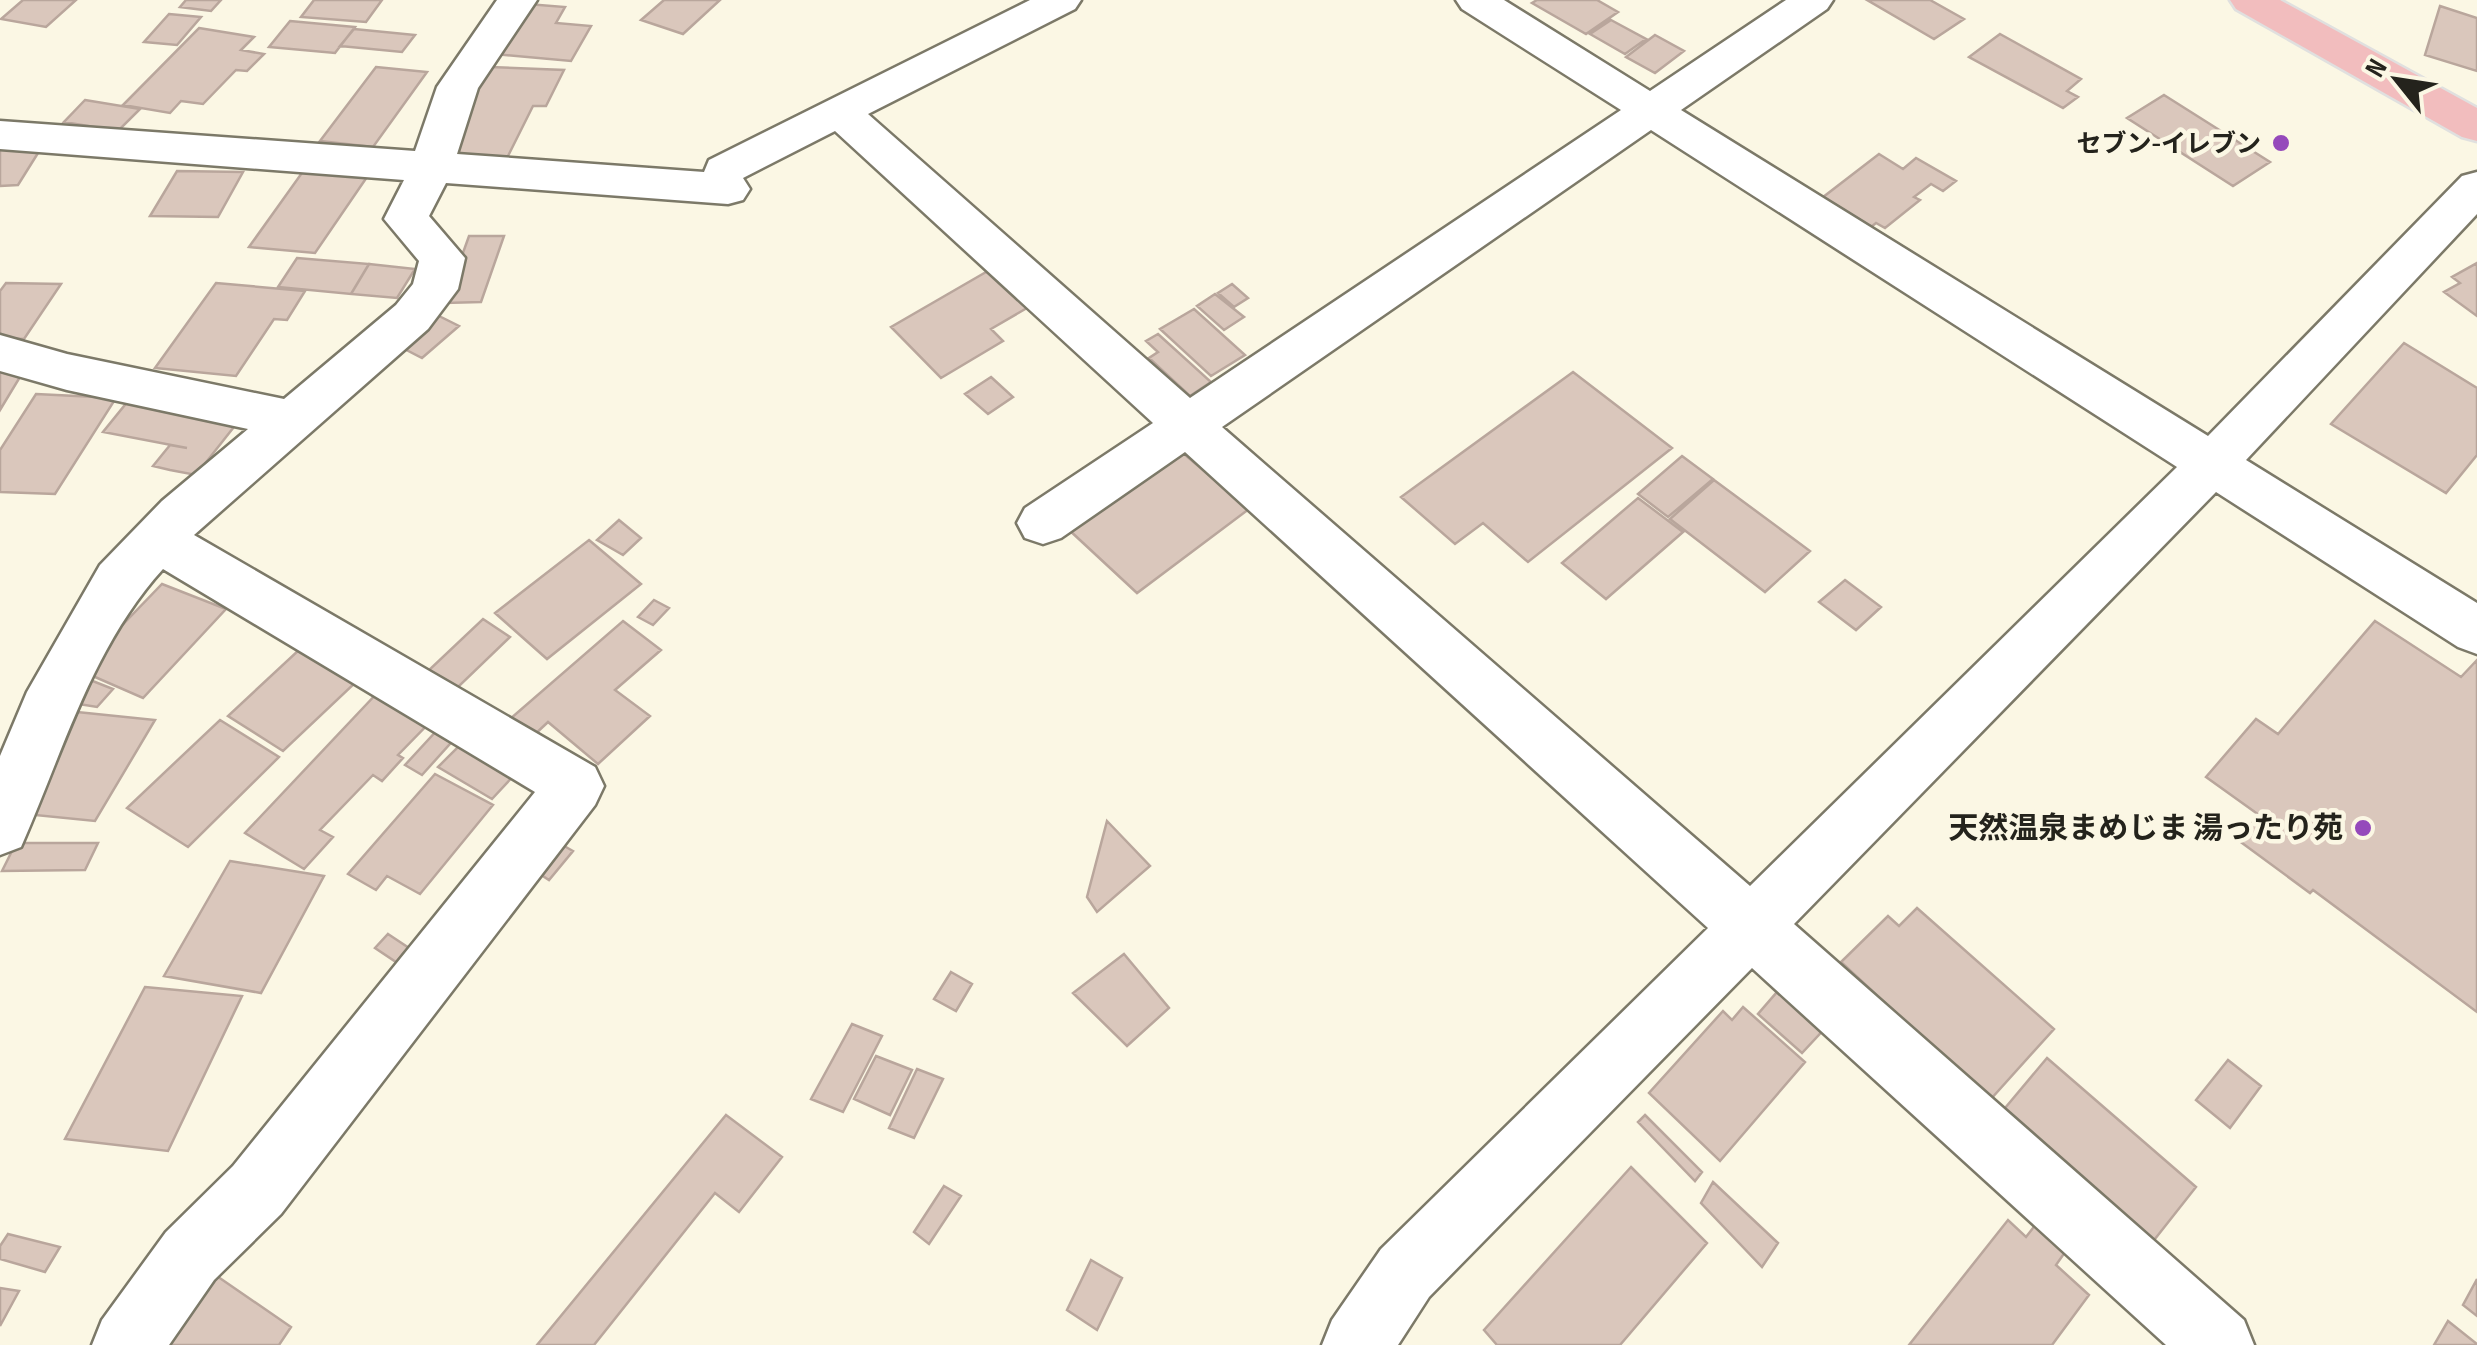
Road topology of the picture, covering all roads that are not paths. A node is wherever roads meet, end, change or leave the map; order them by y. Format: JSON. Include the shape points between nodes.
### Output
{"nodes":[{"id":1,"x":517,"y":0,"type":"edge"},
{"id":2,"x":1061,"y":0,"type":"edge"},
{"id":3,"x":1476,"y":0,"type":"edge"},
{"id":4,"x":1813,"y":0,"type":"edge"},
{"id":5,"x":2250,"y":0,"type":"edge"},
{"id":6,"x":840,"y":112,"type":"junction"},
{"id":7,"x":1649,"y":112,"type":"junction"},
{"id":8,"x":2477,"y":127,"type":"edge"},
{"id":9,"x":0,"y":135,"type":"edge"},
{"id":10,"x":431,"y":169,"type":"junction"},
{"id":11,"x":2477,"y":188,"type":"edge"},
{"id":12,"x":0,"y":353,"type":"edge"},
{"id":13,"x":289,"y":419,"type":"junction"},
{"id":14,"x":1184,"y":426,"type":"junction"},
{"id":15,"x":2213,"y":462,"type":"junction"},
{"id":16,"x":1043,"y":522,"type":"dead end"},
{"id":17,"x":158,"y":539,"type":"junction"},
{"id":18,"x":2477,"y":631,"type":"edge"},
{"id":19,"x":0,"y":828,"type":"edge"},
{"id":20,"x":1753,"y":925,"type":"junction"},
{"id":21,"x":128,"y":1345,"type":"edge"},
{"id":22,"x":1357,"y":1345,"type":"edge"},
{"id":23,"x":2219,"y":1345,"type":"edge"}],
"edges":[{"from":1,"to":10,"type":"street","via":[[458,87]]},
{"from":2,"to":6,"type":"street"},
{"from":3,"to":7,"type":"street"},
{"from":4,"to":7,"type":"street"},
{"from":5,"to":8,"type":"main road"},
{"from":6,"to":10,"type":"street","via":[[726,180]]},
{"from":6,"to":14,"type":"street"},
{"from":7,"to":14,"type":"street"},
{"from":7,"to":15,"type":"street"},
{"from":9,"to":10,"type":"street"},
{"from":10,"to":13,"type":"street","via":[[406,219],[442,258],[436,288],[412,318]]},
{"from":11,"to":15,"type":"street"},
{"from":12,"to":13,"type":"street"},
{"from":13,"to":17,"type":"street"},
{"from":14,"to":16,"type":"street"},
{"from":14,"to":20,"type":"street"},
{"from":15,"to":18,"type":"street"},
{"from":15,"to":20,"type":"street"},
{"from":17,"to":19,"type":"street","via":[[119,581],[47,709]]},
{"from":17,"to":21,"type":"street","via":[[575,786],[257,1190],[190,1256]]},
{"from":20,"to":22,"type":"street","via":[[1405,1272]]},
{"from":20,"to":23,"type":"street"}]}
